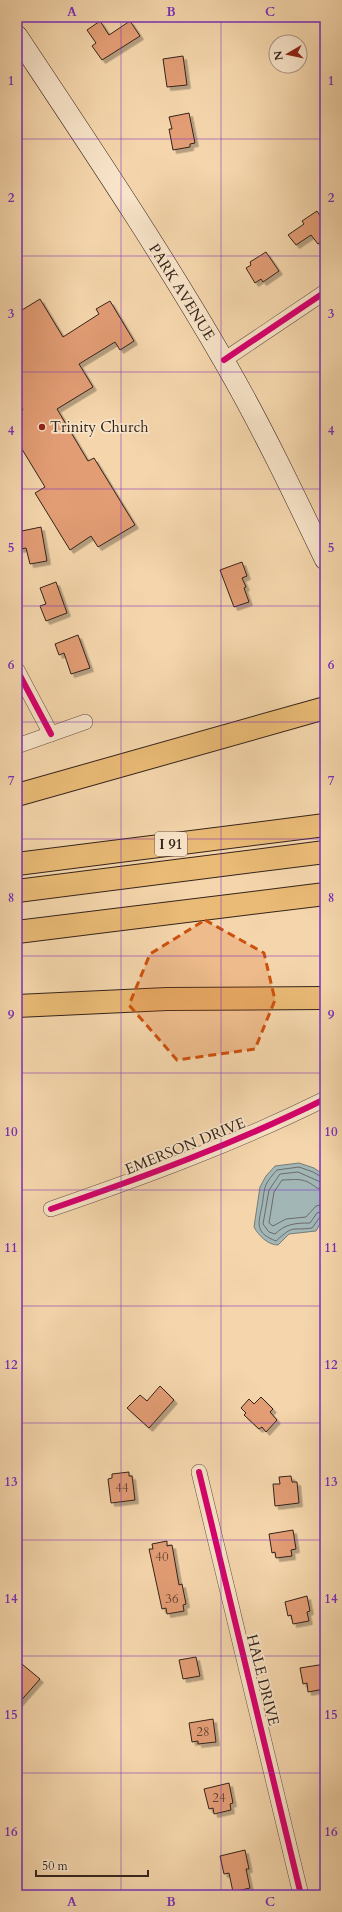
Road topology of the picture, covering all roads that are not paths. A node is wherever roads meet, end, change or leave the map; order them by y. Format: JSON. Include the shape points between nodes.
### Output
{"nodes":[{"id":1,"x":17,"y":36,"type":"edge"},
{"id":2,"x":325,"y":292,"type":"edge"},
{"id":3,"x":224,"y":360,"type":"junction"},
{"id":4,"x":325,"y":559,"type":"edge"},
{"id":5,"x":17,"y":670,"type":"edge"},
{"id":6,"x":325,"y":708,"type":"edge"},
{"id":7,"x":85,"y":722,"type":"dead end"},
{"id":8,"x":51,"y":734,"type":"junction"},
{"id":9,"x":17,"y":746,"type":"edge"},
{"id":10,"x":17,"y":795,"type":"edge"},
{"id":11,"x":325,"y":825,"type":"edge"},
{"id":12,"x":325,"y":852,"type":"edge"},
{"id":13,"x":17,"y":864,"type":"edge"},
{"id":14,"x":325,"y":866,"type":"edge"},
{"id":15,"x":17,"y":891,"type":"edge"},
{"id":16,"x":325,"y":894,"type":"edge"},
{"id":17,"x":17,"y":905,"type":"edge"},
{"id":18,"x":17,"y":932,"type":"edge"},
{"id":19,"x":325,"y":998,"type":"edge"},
{"id":20,"x":17,"y":1006,"type":"edge"},
{"id":21,"x":325,"y":1099,"type":"edge"},
{"id":22,"x":50,"y":1209,"type":"dead end"},
{"id":23,"x":200,"y":1472,"type":"dead end"},
{"id":24,"x":301,"y":1895,"type":"edge"}],
"edges":[{"from":1,"to":3,"type":"main road","name":"PARK AVENUE","via":[[129,207]]},
{"from":2,"to":3,"type":"street"},
{"from":3,"to":4,"type":"main road","name":"PARK AVENUE","via":[[272,450]]},
{"from":5,"to":8,"type":"street"},
{"from":6,"to":10,"type":"highway"},
{"from":7,"to":8,"type":"street"},
{"from":8,"to":9,"type":"street"},
{"from":11,"to":13,"type":"highway","number":"I 91"},
{"from":12,"to":15,"type":"highway"},
{"from":14,"to":17,"type":"highway"},
{"from":16,"to":18,"type":"highway"},
{"from":19,"to":20,"type":"highway","via":[[168,999]]},
{"from":21,"to":22,"type":"street","name":"EMERSON DRIVE","via":[[189,1160]]},
{"from":23,"to":24,"type":"street","name":"HALE DRIVE"}]}
